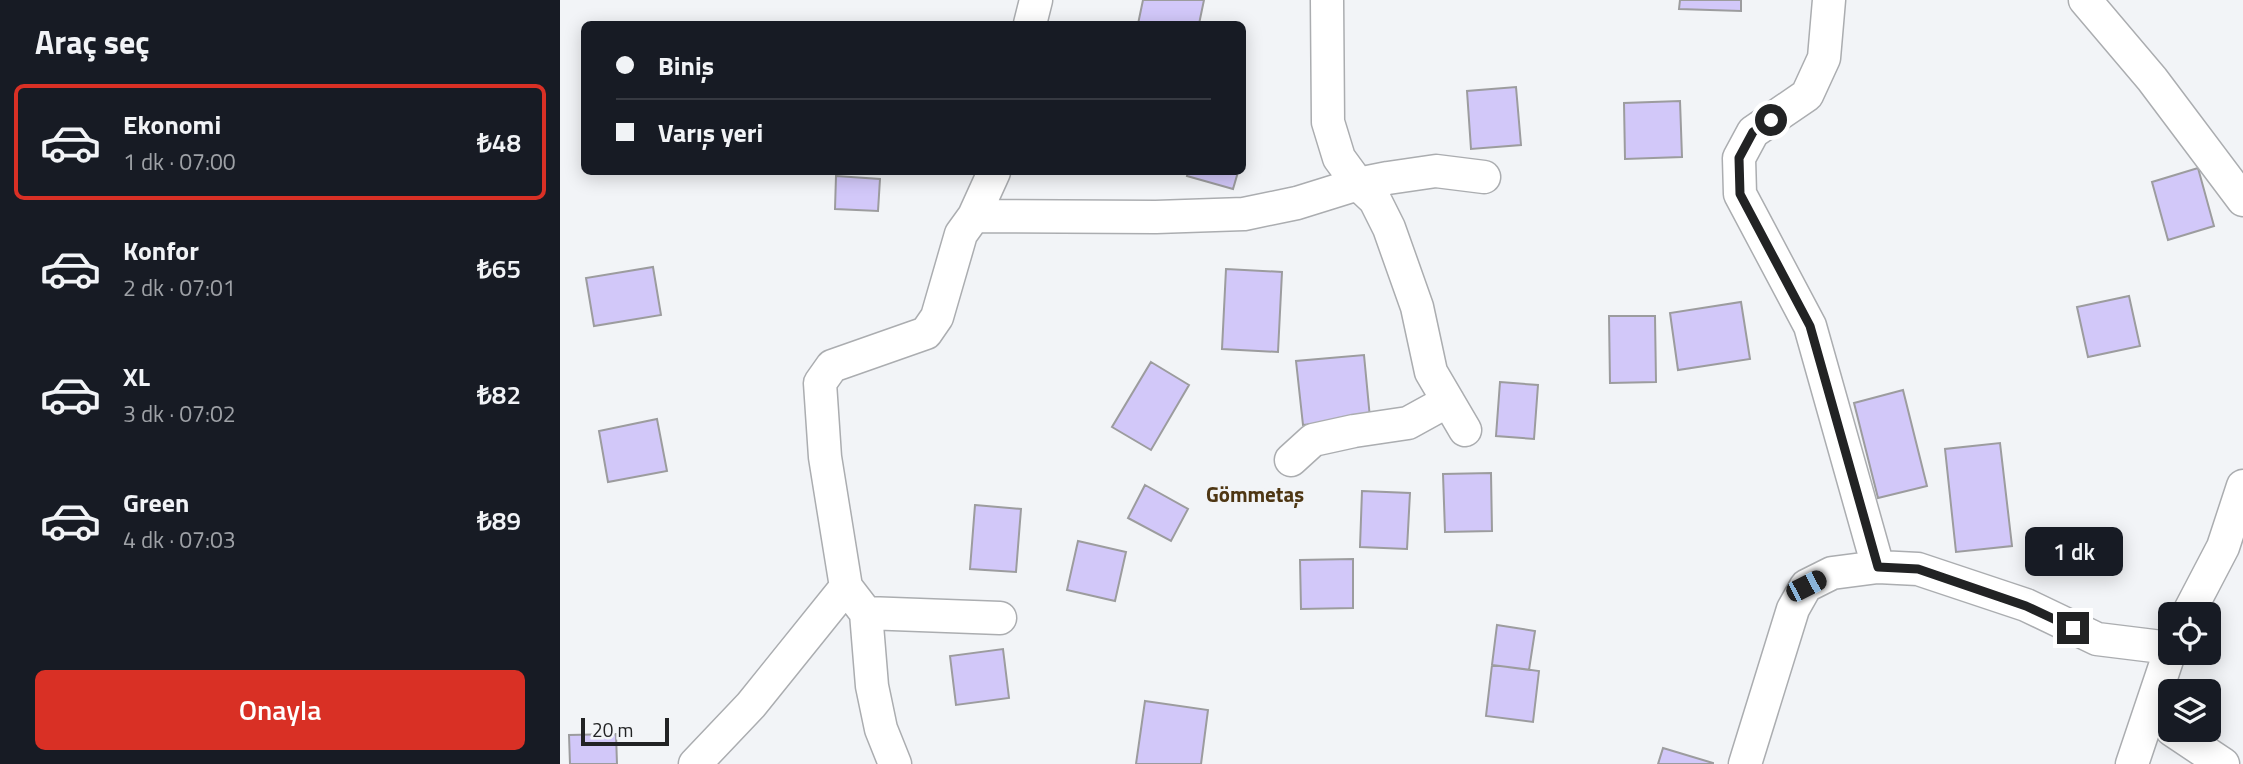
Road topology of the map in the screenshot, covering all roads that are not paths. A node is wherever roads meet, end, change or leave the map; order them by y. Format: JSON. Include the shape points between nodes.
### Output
{"nodes":[{"id":1,"x":1036,"y":0,"type":"edge"},
{"id":2,"x":1327,"y":0,"type":"edge"},
{"id":3,"x":1829,"y":0,"type":"edge"},
{"id":4,"x":2085,"y":0,"type":"edge"},
{"id":5,"x":1031,"y":21,"type":"edge"},
{"id":6,"x":993,"y":175,"type":"edge"},
{"id":7,"x":1484,"y":177,"type":"dead end"},
{"id":8,"x":1358,"y":184,"type":"junction"},
{"id":9,"x":2243,"y":200,"type":"edge"},
{"id":10,"x":974,"y":216,"type":"junction"},
{"id":11,"x":1448,"y":401,"type":"junction"},
{"id":12,"x":1465,"y":430,"type":"dead end"},
{"id":13,"x":1291,"y":460,"type":"dead end"},
{"id":14,"x":2243,"y":486,"type":"edge"},
{"id":15,"x":1878,"y":567,"type":"junction"},
{"id":16,"x":846,"y":587,"type":"junction"},
{"id":17,"x":2194,"y":602,"type":"edge"},
{"id":18,"x":866,"y":613,"type":"junction"},
{"id":19,"x":1000,"y":618,"type":"dead end"},
{"id":20,"x":2158,"y":647,"type":"edge"},
{"id":21,"x":2158,"y":730,"type":"edge"},
{"id":22,"x":2190,"y":742,"type":"edge"},
{"id":23,"x":695,"y":764,"type":"edge"},
{"id":24,"x":895,"y":764,"type":"edge"},
{"id":25,"x":1745,"y":764,"type":"edge"},
{"id":26,"x":2132,"y":764,"type":"edge"},
{"id":27,"x":2223,"y":764,"type":"edge"}],
"edges":[{"from":1,"to":5,"type":"street"},
{"from":2,"to":8,"type":"street","via":[[1328,122],[1339,158]]},
{"from":3,"to":15,"type":"street","via":[[1825,58],[1807,96],[1753,132],[1739,158],[1740,194],[1810,326]]},
{"from":4,"to":9,"type":"street","via":[[2152,79]]},
{"from":6,"to":10,"type":"street"},
{"from":7,"to":8,"type":"street","via":[[1436,171]]},
{"from":8,"to":10,"type":"street","via":[[1244,214]]},
{"from":8,"to":11,"type":"street","via":[[1376,201],[1389,228],[1417,307],[1431,372]]},
{"from":10,"to":16,"type":"street","via":[[961,234],[937,317],[926,333],[832,366],[820,383],[825,457]]},
{"from":11,"to":12,"type":"street"},
{"from":11,"to":13,"type":"street","via":[[1408,424],[1313,440]]},
{"from":14,"to":17,"type":"street","via":[[2223,547]]},
{"from":15,"to":20,"type":"street","via":[[1918,569],[2026,606],[2097,639]]},
{"from":15,"to":25,"type":"street","via":[[1832,573],[1806,586],[1793,609]]},
{"from":16,"to":18,"type":"street"},
{"from":16,"to":23,"type":"street","via":[[751,705]]},
{"from":18,"to":19,"type":"street"},
{"from":18,"to":24,"type":"street","via":[[872,686],[881,729]]},
{"from":21,"to":26,"type":"street"},
{"from":22,"to":27,"type":"street"}]}
